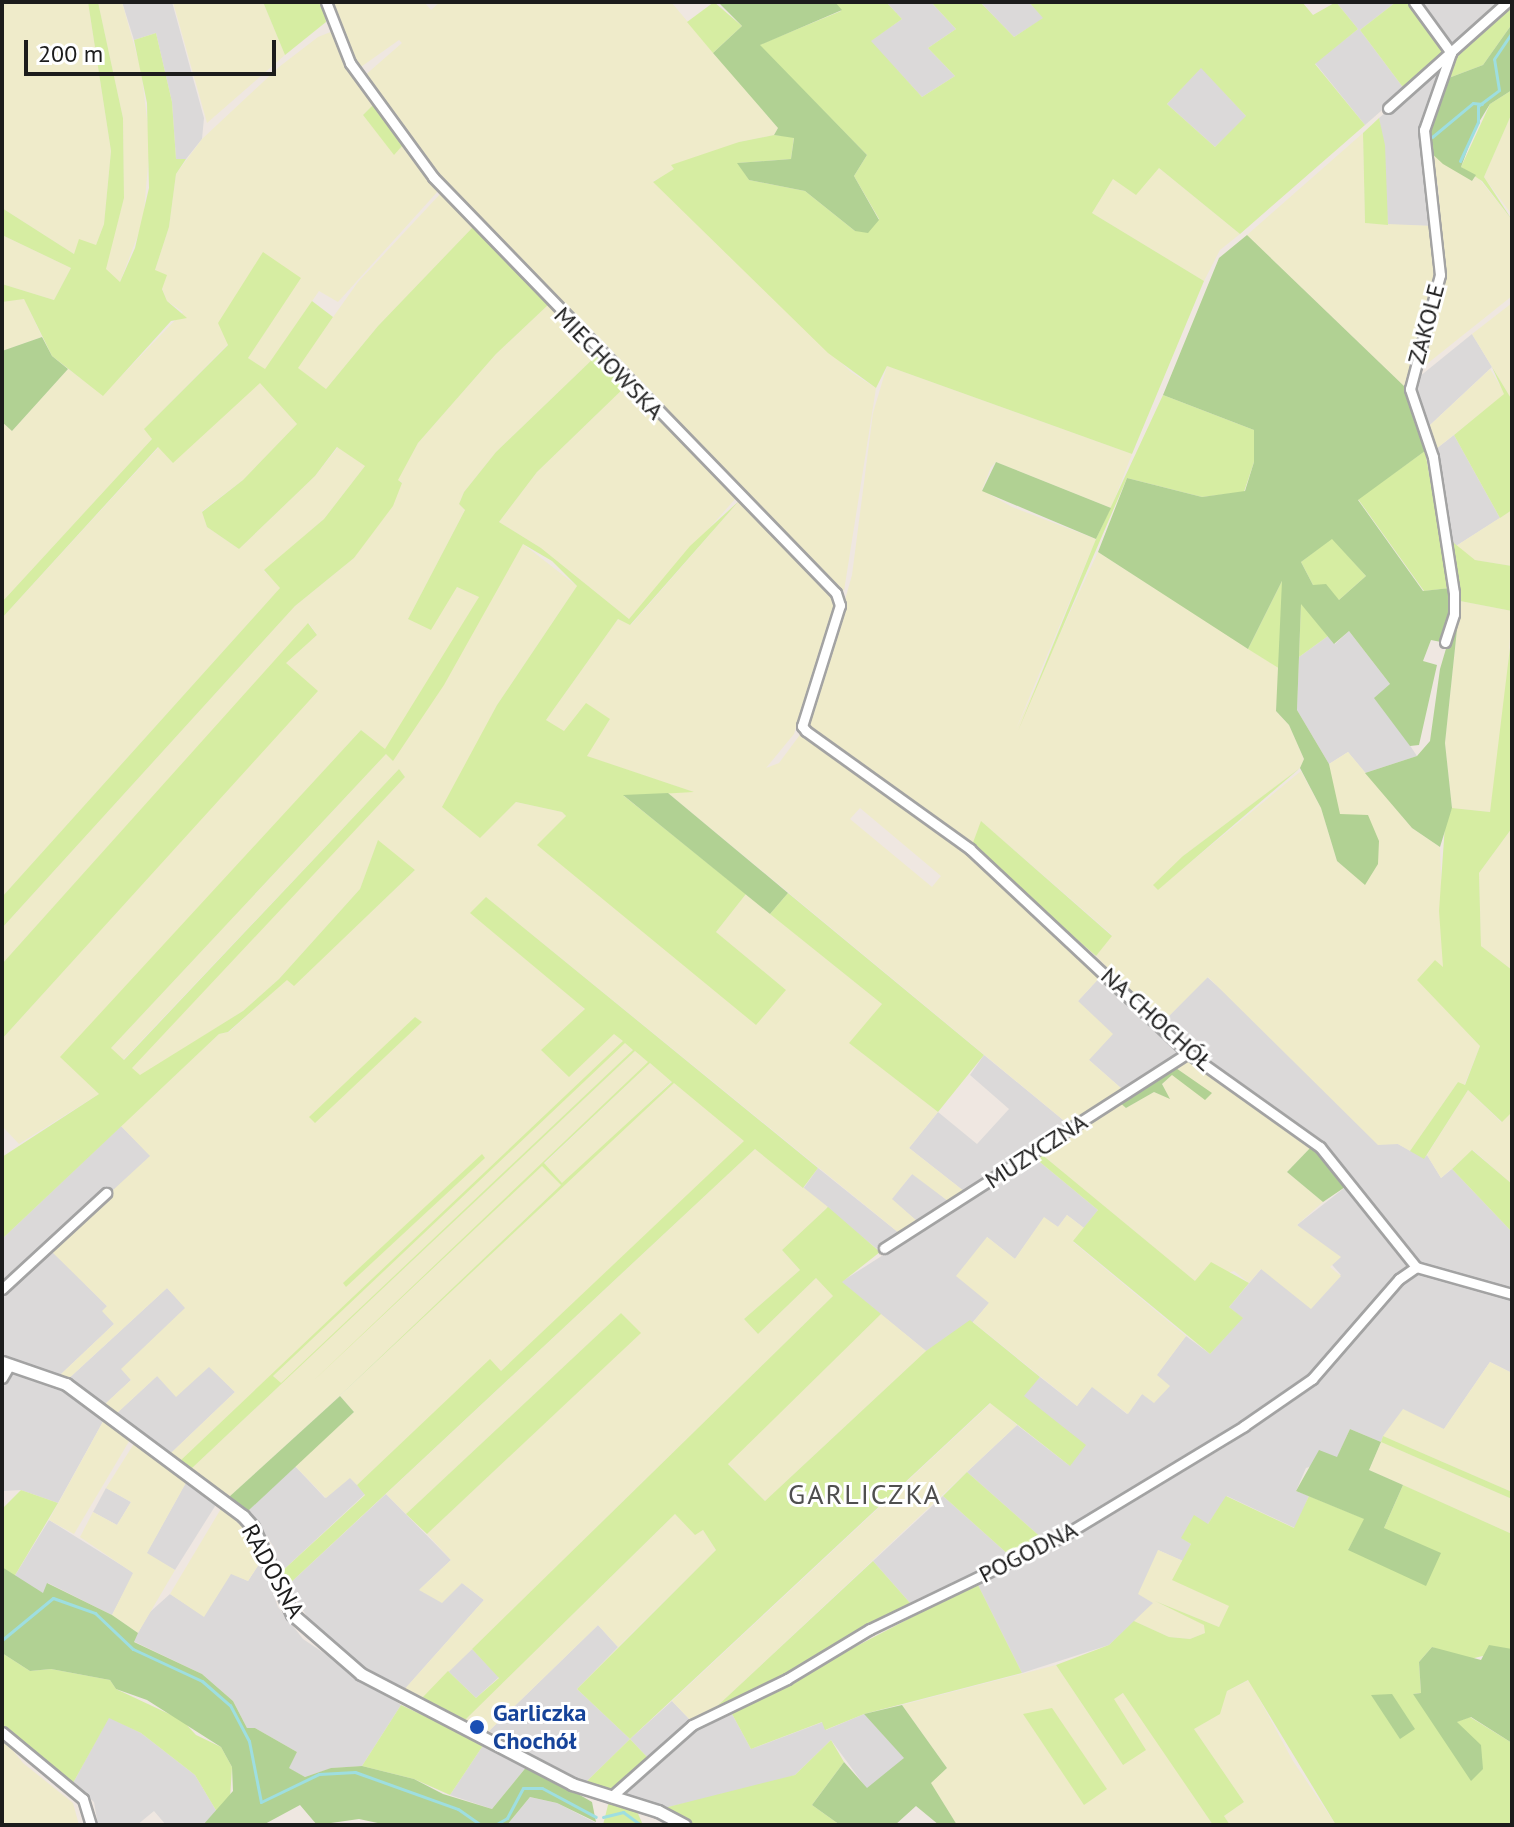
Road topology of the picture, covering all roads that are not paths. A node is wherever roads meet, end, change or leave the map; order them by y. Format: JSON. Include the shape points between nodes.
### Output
{"nodes":[{"id":1,"x":326,"y":2,"type":"edge"},
{"id":2,"x":1414,"y":2,"type":"edge"},
{"id":3,"x":1507,"y":2,"type":"edge"},
{"id":4,"x":1451,"y":53,"type":"junction"},
{"id":5,"x":1388,"y":108,"type":"dead end"},
{"id":6,"x":1445,"y":642,"type":"dead end"},
{"id":7,"x":802,"y":726,"type":"joint"},
{"id":8,"x":1188,"y":1053,"type":"junction"},
{"id":9,"x":106,"y":1193,"type":"dead end"},
{"id":10,"x":884,"y":1248,"type":"dead end"},
{"id":11,"x":1416,"y":1267,"type":"junction"},
{"id":12,"x":2,"y":1289,"type":"edge"},
{"id":13,"x":1512,"y":1294,"type":"edge"},
{"id":14,"x":6,"y":1363,"type":"edge"},
{"id":15,"x":2,"y":1378,"type":"edge"},
{"id":16,"x":2,"y":1732,"type":"edge"},
{"id":17,"x":611,"y":1797,"type":"junction"},
{"id":18,"x":91,"y":1825,"type":"edge"},
{"id":19,"x":684,"y":1825,"type":"edge"}],
"edges":[{"from":1,"to":7,"type":"street","name":"MIECHOWSKA","via":[[350,63],[433,177],[707,466],[832,587],[840,605]]},
{"from":2,"to":4,"type":"street"},
{"from":3,"to":4,"type":"street"},
{"from":4,"to":5,"type":"street"},
{"from":4,"to":6,"type":"street","name":"ZAKOLE","via":[[1424,130],[1440,275],[1410,389],[1433,457],[1454,593]]},
{"from":7,"to":8,"type":"street","name":"NA CHOCHÓŁ","via":[[970,849]]},
{"from":8,"to":10,"type":"street","name":"MUZYCZNA"},
{"from":8,"to":11,"type":"street","name":"NA CHOCHÓŁ","via":[[1320,1147]]},
{"from":9,"to":12,"type":"street"},
{"from":11,"to":13,"type":"street"},
{"from":11,"to":17,"type":"street","name":"POGODNA","via":[[1399,1279],[1312,1379],[1244,1426],[1061,1537],[870,1629],[787,1679],[692,1725]]},
{"from":14,"to":15,"type":"street"},
{"from":14,"to":17,"type":"street","name":"RADOSNA","via":[[66,1384],[243,1516],[253,1527],[292,1614],[361,1674],[572,1784]]},
{"from":16,"to":18,"type":"street","via":[[83,1799]]},
{"from":17,"to":19,"type":"street","name":"RADOSNA"}]}
